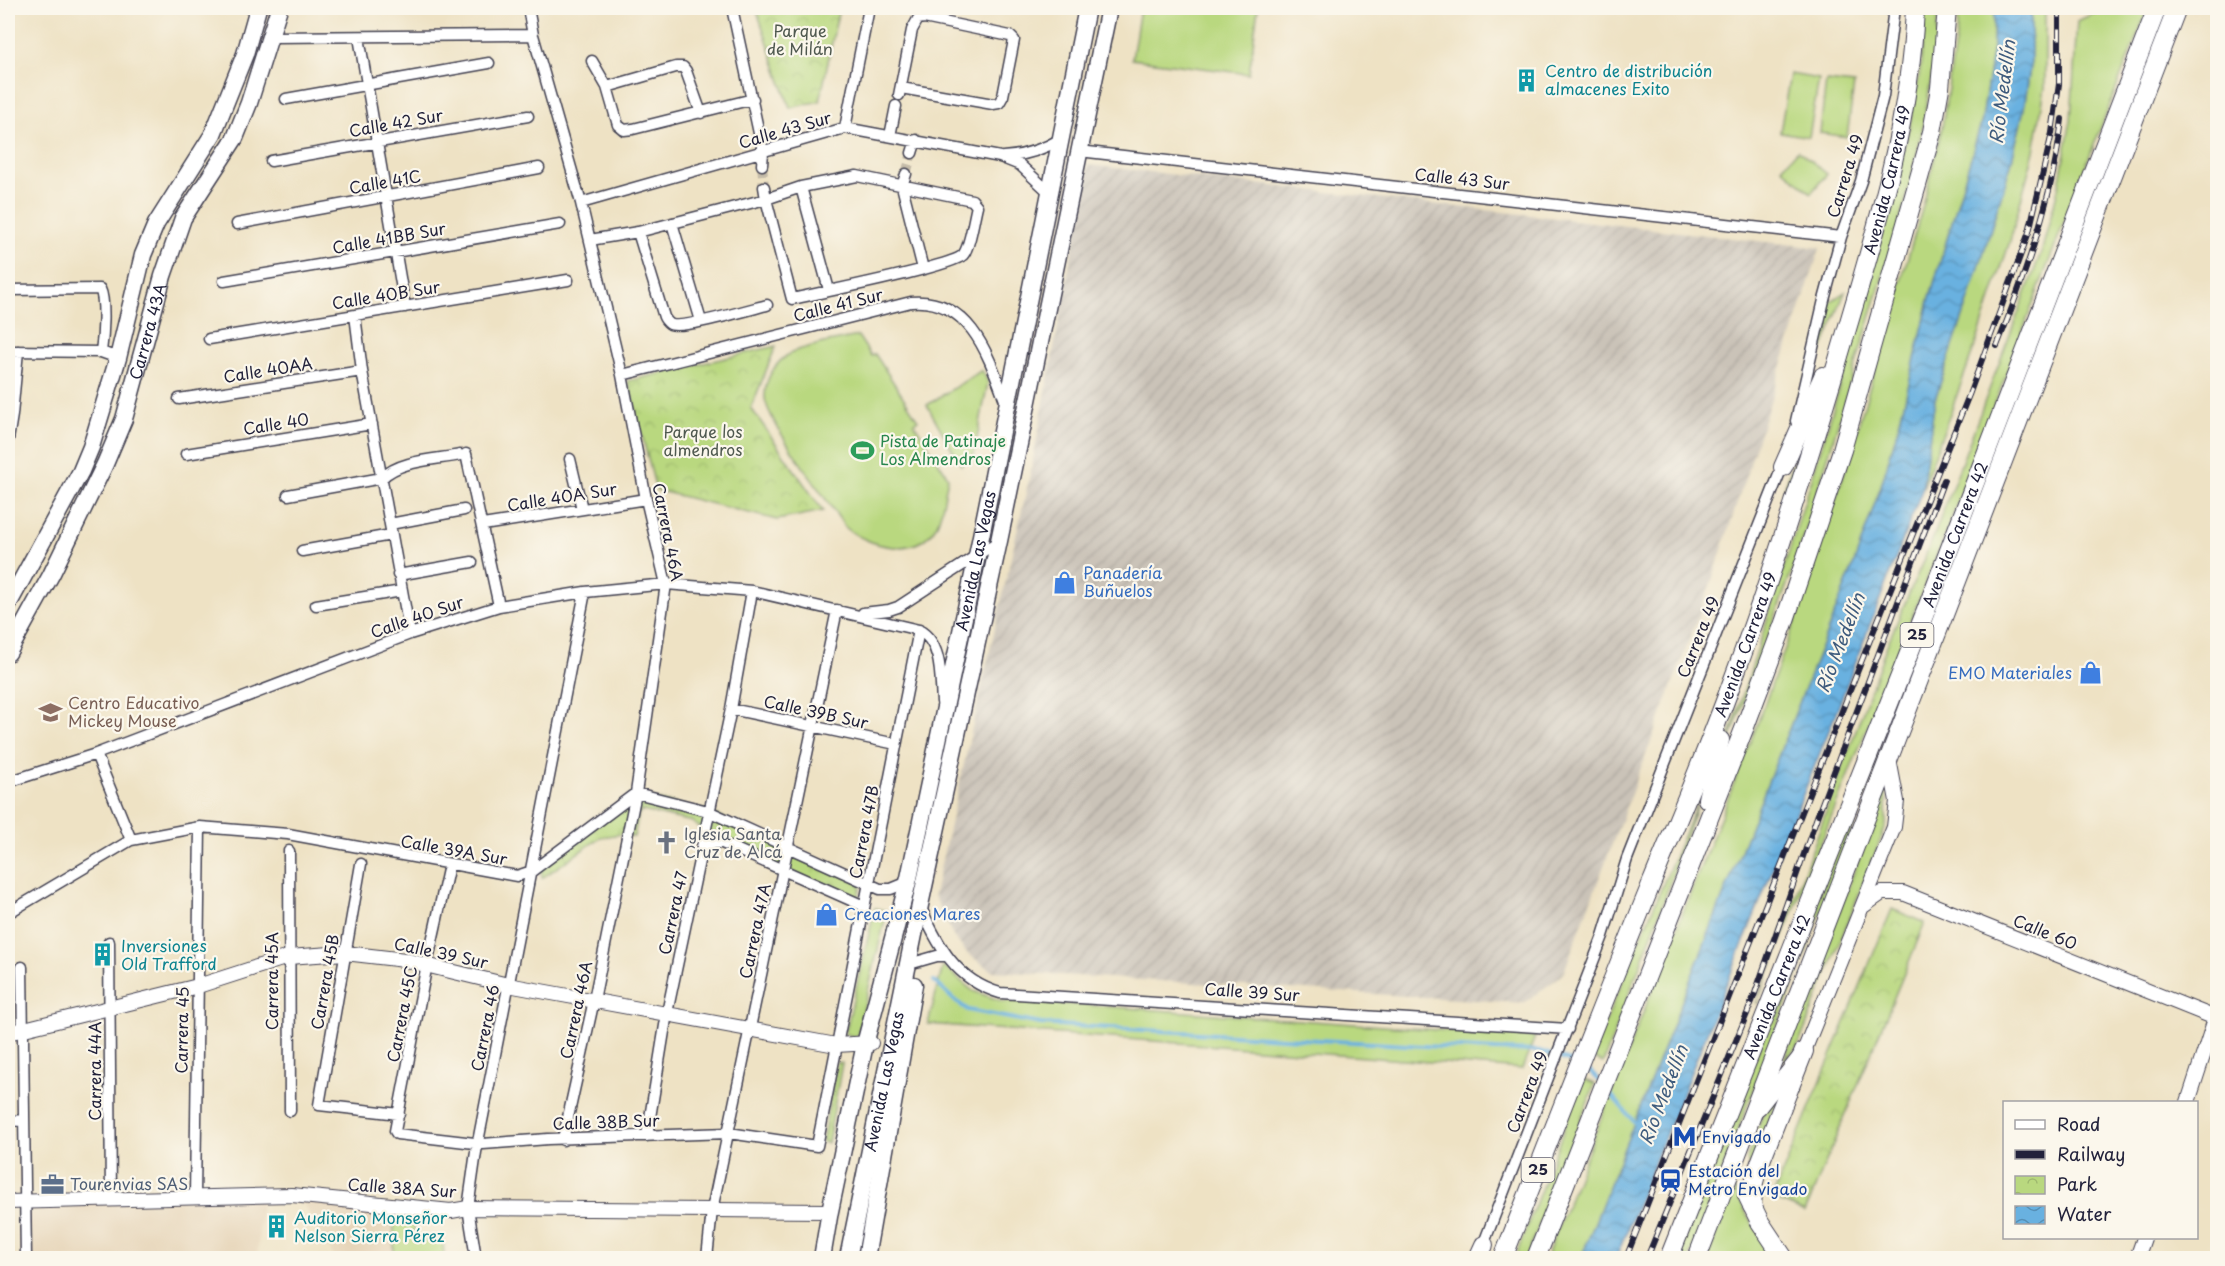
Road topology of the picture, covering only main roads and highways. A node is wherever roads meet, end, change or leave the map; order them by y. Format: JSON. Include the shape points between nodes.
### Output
{"nodes":[{"id":1,"x":258,"y":8,"type":"edge"},
{"id":2,"x":279,"y":8,"type":"edge"},
{"id":3,"x":1087,"y":8,"type":"edge"},
{"id":4,"x":1109,"y":8,"type":"edge"},
{"id":5,"x":1915,"y":8,"type":"edge"},
{"id":6,"x":1947,"y":8,"type":"edge"},
{"id":7,"x":2157,"y":8,"type":"edge"},
{"id":8,"x":2177,"y":8,"type":"edge"},
{"id":9,"x":1853,"y":309,"type":"junction"},
{"id":10,"x":2022,"y":412,"type":"junction"},
{"id":11,"x":1985,"y":457,"type":"junction"},
{"id":12,"x":1783,"y":468,"type":"road end"},
{"id":13,"x":969,"y":591,"type":"junction"},
{"id":14,"x":8,"y":604,"type":"edge"},
{"id":15,"x":977,"y":644,"type":"junction"},
{"id":16,"x":8,"y":653,"type":"edge"},
{"id":17,"x":1732,"y":683,"type":"junction"},
{"id":18,"x":1696,"y":848,"type":"junction"},
{"id":19,"x":894,"y":937,"type":"junction"},
{"id":20,"x":913,"y":959,"type":"junction"},
{"id":21,"x":868,"y":1043,"type":"junction"},
{"id":22,"x":1804,"y":1051,"type":"road end"},
{"id":23,"x":1737,"y":1159,"type":"junction"},
{"id":24,"x":1752,"y":1206,"type":"junction"},
{"id":25,"x":822,"y":1258,"type":"edge"},
{"id":26,"x":832,"y":1258,"type":"edge"},
{"id":27,"x":848,"y":1258,"type":"edge"},
{"id":28,"x":866,"y":1258,"type":"edge"},
{"id":29,"x":1503,"y":1258,"type":"edge"},
{"id":30,"x":1536,"y":1258,"type":"edge"},
{"id":31,"x":1669,"y":1258,"type":"edge"},
{"id":32,"x":1697,"y":1258,"type":"edge"},
{"id":33,"x":1784,"y":1258,"type":"edge"}],
"edges":[{"from":1,"to":14,"type":"main road","name":"Carrera 43A","via":[[245,54],[213,135],[156,224],[143,255],[118,358],[81,471]]},
{"from":2,"to":16,"type":"main road","name":"Carrera 43A","via":[[235,138],[183,218],[124,419],[51,575]]},
{"from":3,"to":13,"type":"main road","name":"Avenida Las Vegas"},
{"from":4,"to":15,"type":"main road","name":"Avenida Las Vegas"},
{"from":5,"to":9,"type":"highway","name":"Avenida Carrera 49","number":"25","via":[[1903,121]]},
{"from":6,"to":18,"type":"highway","name":"Avenida Carrera 49","number":"25","via":[[1932,132],[1842,450],[1784,623]]},
{"from":7,"to":11,"type":"highway","name":"Avenida Carrera 42","number":"25"},
{"from":8,"to":10,"type":"highway","name":"Avenida Carrera 42","number":"25"},
{"from":9,"to":12,"type":"highway"},
{"from":9,"to":17,"type":"highway","name":"Avenida Carrera 49","number":"25","via":[[1809,456]]},
{"from":10,"to":11,"type":"highway"},
{"from":10,"to":23,"type":"highway","name":"Avenida Carrera 42","number":"25"},
{"from":11,"to":31,"type":"highway","name":"Avenida Carrera 42","number":"25"},
{"from":13,"to":15,"type":"main road","via":[[980,600]]},
{"from":13,"to":19,"type":"main road","name":"Avenida Las Vegas"},
{"from":15,"to":20,"type":"main road","name":"Avenida Las Vegas","via":[[920,906]]},
{"from":17,"to":18,"type":"highway"},
{"from":17,"to":29,"type":"highway","name":"Avenida Carrera 49","number":"25"},
{"from":18,"to":30,"type":"highway","name":"Avenida Carrera 49","number":"25"},
{"from":19,"to":20,"type":"main road","via":[[905,942]]},
{"from":19,"to":21,"type":"main road","name":"Avenida Las Vegas"},
{"from":20,"to":27,"type":"main road","name":"Avenida Las Vegas"},
{"from":20,"to":28,"type":"main road","name":"Avenida Las Vegas","via":[[914,993]]},
{"from":21,"to":25,"type":"main road","name":"Avenida Las Vegas"},
{"from":21,"to":26,"type":"main road","name":"Avenida Las Vegas"},
{"from":22,"to":24,"type":"highway","via":[[1758,1168]]},
{"from":23,"to":24,"type":"highway"},
{"from":23,"to":32,"type":"highway","name":"Avenida Carrera 42","number":"25"},
{"from":24,"to":33,"type":"highway"}]}
